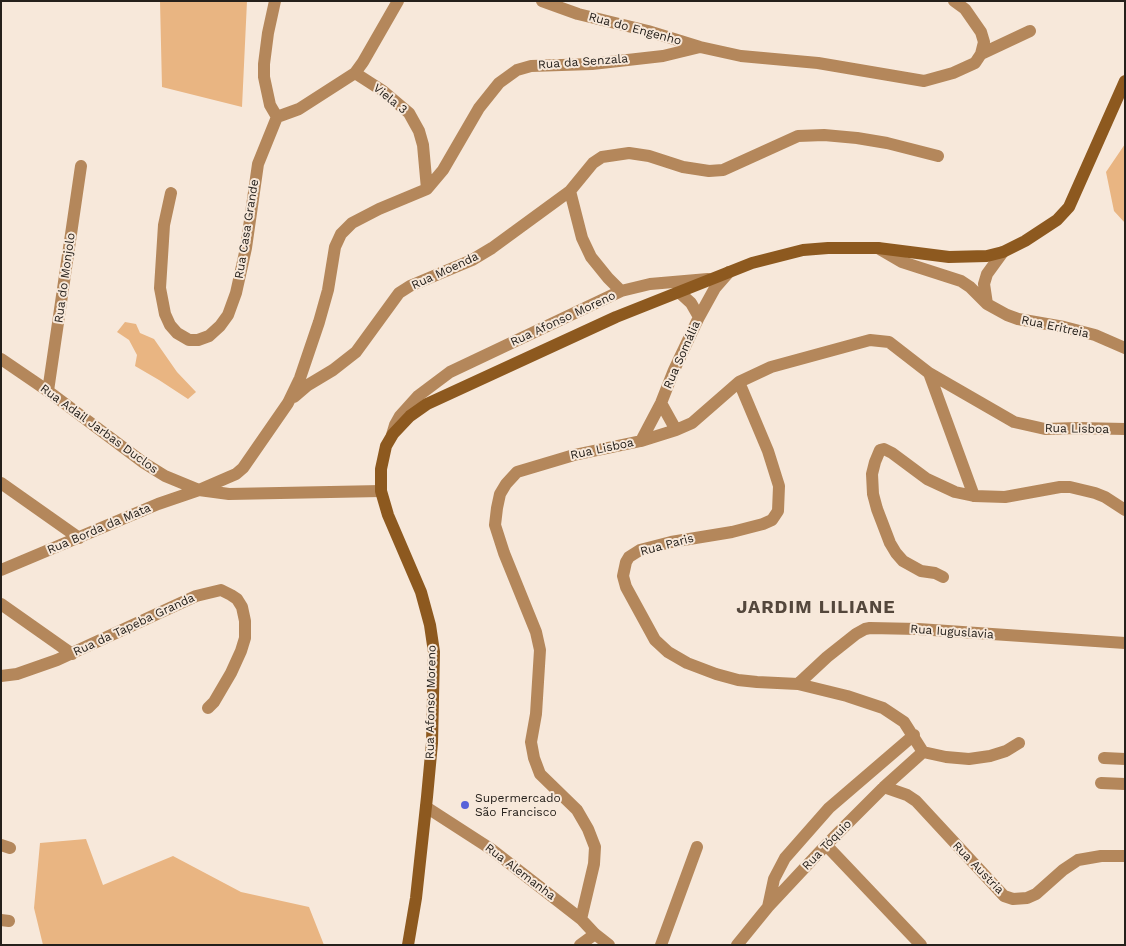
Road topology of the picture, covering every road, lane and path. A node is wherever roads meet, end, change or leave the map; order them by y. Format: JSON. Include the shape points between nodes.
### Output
{"nodes":[{"id":1,"x":275,"y":1,"type":"edge"},
{"id":2,"x":398,"y":1,"type":"edge"},
{"id":3,"x":542,"y":1,"type":"edge"},
{"id":4,"x":954,"y":1,"type":"edge"},
{"id":5,"x":1030,"y":31,"type":"dead end"},
{"id":6,"x":700,"y":47,"type":"junction"},
{"id":7,"x":981,"y":54,"type":"junction"},
{"id":8,"x":355,"y":73,"type":"junction"},
{"id":9,"x":1125,"y":81,"type":"edge"},
{"id":10,"x":277,"y":117,"type":"junction"},
{"id":11,"x":938,"y":156,"type":"dead end"},
{"id":12,"x":82,"y":166,"type":"dead end"},
{"id":13,"x":428,"y":189,"type":"junction"},
{"id":14,"x":570,"y":191,"type":"junction"},
{"id":15,"x":171,"y":193,"type":"dead end"},
{"id":16,"x":878,"y":248,"type":"junction"},
{"id":17,"x":1003,"y":252,"type":"junction"},
{"id":18,"x":729,"y":272,"type":"junction"},
{"id":19,"x":713,"y":278,"type":"junction"},
{"id":20,"x":622,"y":291,"type":"junction"},
{"id":21,"x":680,"y":292,"type":"junction"},
{"id":22,"x":987,"y":304,"type":"junction"},
{"id":23,"x":699,"y":317,"type":"junction"},
{"id":24,"x":1125,"y":348,"type":"edge"},
{"id":25,"x":1,"y":360,"type":"edge"},
{"id":26,"x":929,"y":372,"type":"junction"},
{"id":27,"x":739,"y":382,"type":"junction"},
{"id":28,"x":48,"y":391,"type":"junction"},
{"id":29,"x":288,"y":403,"type":"junction"},
{"id":30,"x":661,"y":403,"type":"junction"},
{"id":31,"x":676,"y":430,"type":"junction"},
{"id":32,"x":1125,"y":430,"type":"edge"},
{"id":33,"x":390,"y":439,"type":"junction"},
{"id":34,"x":641,"y":441,"type":"junction"},
{"id":35,"x":1,"y":483,"type":"edge"},
{"id":36,"x":199,"y":490,"type":"junction"},
{"id":37,"x":381,"y":491,"type":"junction"},
{"id":38,"x":974,"y":496,"type":"junction"},
{"id":39,"x":1125,"y":510,"type":"edge"},
{"id":40,"x":79,"y":538,"type":"junction"},
{"id":41,"x":1,"y":570,"type":"edge"},
{"id":42,"x":943,"y":577,"type":"dead end"},
{"id":43,"x":1,"y":604,"type":"edge"},
{"id":44,"x":1125,"y":644,"type":"edge"},
{"id":45,"x":72,"y":654,"type":"junction"},
{"id":46,"x":1,"y":676,"type":"edge"},
{"id":47,"x":798,"y":684,"type":"junction"},
{"id":48,"x":208,"y":708,"type":"dead end"},
{"id":49,"x":914,"y":735,"type":"junction"},
{"id":50,"x":1019,"y":742,"type":"dead end"},
{"id":51,"x":923,"y":752,"type":"junction"},
{"id":52,"x":1104,"y":758,"type":"dead end"},
{"id":53,"x":1125,"y":759,"type":"edge"},
{"id":54,"x":1101,"y":783,"type":"dead end"},
{"id":55,"x":1125,"y":784,"type":"edge"},
{"id":56,"x":884,"y":787,"type":"junction"},
{"id":57,"x":426,"y":807,"type":"junction"},
{"id":58,"x":826,"y":845,"type":"junction"},
{"id":59,"x":697,"y":847,"type":"dead end"},
{"id":60,"x":1125,"y":856,"type":"edge"},
{"id":61,"x":768,"y":907,"type":"junction"},
{"id":62,"x":581,"y":919,"type":"junction"},
{"id":63,"x":595,"y":934,"type":"junction"},
{"id":64,"x":408,"y":945,"type":"edge"},
{"id":65,"x":580,"y":945,"type":"edge"},
{"id":66,"x":609,"y":945,"type":"edge"},
{"id":67,"x":661,"y":945,"type":"edge"},
{"id":68,"x":737,"y":945,"type":"edge"},
{"id":69,"x":921,"y":945,"type":"edge"}],
"edges":[{"from":1,"to":10,"type":"street","via":[[264,77],[270,105]]},
{"from":2,"to":8,"type":"street"},
{"from":3,"to":6,"type":"street","name":"Rua do Engenho"},
{"from":4,"to":7,"type":"street","via":[[965,9],[981,32],[984,42]]},
{"from":5,"to":7,"type":"street","name":"Rua da Senzala"},
{"from":6,"to":7,"type":"street","name":"Rua da Senzala","via":[[741,56],[818,63],[924,81],[953,73],[974,63]]},
{"from":6,"to":13,"type":"street","name":"Rua da Senzala","via":[[663,56],[592,64],[531,66],[517,70],[499,83],[479,108],[443,170]]},
{"from":8,"to":10,"type":"street","via":[[299,108]]},
{"from":8,"to":13,"type":"street","name":"Viela 3","via":[[398,103],[416,125],[424,145]]},
{"from":9,"to":17,"type":"main road","name":"Rua Afonso Moreno","via":[[1069,207],[1057,220]]},
{"from":10,"to":15,"type":"street","name":"Rua Casa Grande","via":[[258,164],[236,293],[220,326],[209,336],[198,340],[189,340],[176,333],[170,325],[160,288],[164,225]]},
{"from":11,"to":14,"type":"street","name":"Rua Moenda","via":[[857,138],[798,136],[723,170],[683,167],[629,153],[608,156],[593,163]]},
{"from":12,"to":28,"type":"street","name":"Rua do Monjolo"},
{"from":13,"to":29,"type":"street","name":"Rua da Senzala","via":[[379,209],[352,223],[341,234],[319,322]]},
{"from":14,"to":20,"type":"street","via":[[582,238],[591,257]]},
{"from":14,"to":29,"type":"street","name":"Rua Moenda","via":[[472,260],[400,293],[356,352]]},
{"from":16,"to":17,"type":"main road","name":"Rua Afonso Moreno","via":[[949,257],[987,256]]},
{"from":16,"to":18,"type":"main road","name":"Rua Afonso Moreno","via":[[803,250]]},
{"from":16,"to":22,"type":"street","via":[[902,262],[961,282]]},
{"from":17,"to":22,"type":"street","via":[[987,274],[984,284]]},
{"from":18,"to":19,"type":"main road","name":"Rua Afonso Moreno"},
{"from":18,"to":23,"type":"street","name":"Rua Somália","via":[[715,288]]},
{"from":19,"to":20,"type":"street","name":"Rua Afonso Moreno","via":[[650,284]]},
{"from":19,"to":21,"type":"main road","name":"Rua Afonso Moreno"},
{"from":20,"to":33,"type":"street","name":"Rua Afonso Moreno","via":[[450,372],[418,396],[400,416]]},
{"from":21,"to":23,"type":"street","via":[[691,302]]},
{"from":21,"to":33,"type":"main road","name":"Rua Afonso Moreno","via":[[616,317],[427,404],[410,416]]},
{"from":22,"to":24,"type":"street","name":"Rua Eritreia","via":[[1018,319],[1095,335]]},
{"from":23,"to":30,"type":"street","name":"Rua Somália"},
{"from":25,"to":28,"type":"street","name":"Rua Adail Jarbas Duclos"},
{"from":26,"to":27,"type":"street","name":"Rua Lisboa","via":[[889,342],[870,340],[771,367]]},
{"from":26,"to":32,"type":"street","name":"Rua Lisboa","via":[[1008,420],[1027,426]]},
{"from":26,"to":38,"type":"street"},
{"from":27,"to":31,"type":"street","name":"Rua Lisboa","via":[[692,423]]},
{"from":27,"to":47,"type":"street","name":"Rua Paris","via":[[779,486],[778,511],[772,520],[763,524],[640,550],[629,557],[623,576],[646,625],[668,652],[694,666],[738,680]]},
{"from":28,"to":36,"type":"street","name":"Rua Adail Jarbas Duclos","via":[[144,463]]},
{"from":29,"to":36,"type":"street","name":"Rua da Senzala","via":[[243,468]]},
{"from":30,"to":31,"type":"street"},
{"from":30,"to":34,"type":"street","name":"Rua Somália"},
{"from":31,"to":34,"type":"street","name":"Rua Lisboa"},
{"from":33,"to":37,"type":"main road","name":"Rua Afonso Moreno","via":[[381,469]]},
{"from":34,"to":62,"type":"street","name":"Rua Lisboa","via":[[574,455],[517,472],[500,494],[497,508],[495,525],[540,650],[531,742],[534,758],[540,774],[577,810],[595,847]]},
{"from":35,"to":40,"type":"street"},
{"from":36,"to":37,"type":"street","name":"Rua Adail Jarbas Duclos","via":[[229,494]]},
{"from":36,"to":40,"type":"street","name":"Rua Borda da Mata"},
{"from":37,"to":57,"type":"main road","name":"Rua Afonso Moreno","via":[[421,592],[434,652],[432,743]]},
{"from":38,"to":39,"type":"street","via":[[1013,497],[1070,487],[1106,497]]},
{"from":38,"to":42,"type":"street","via":[[955,492],[927,479],[887,450],[878,452],[872,474],[873,494],[890,543],[904,561],[921,571]]},
{"from":40,"to":41,"type":"street","name":"Rua Borda da Mata"},
{"from":43,"to":45,"type":"street"},
{"from":44,"to":47,"type":"street","name":"Rua Iuguslavia","via":[[870,628],[856,634]]},
{"from":45,"to":46,"type":"street","name":"Rua da Tapeba Granda","via":[[17,674]]},
{"from":45,"to":48,"type":"street","name":"Rua da Tapeba Granda","via":[[196,596],[220,590],[231,594],[242,607],[244,638],[231,673]]},
{"from":47,"to":49,"type":"street","via":[[883,708],[904,722]]},
{"from":49,"to":51,"type":"street"},
{"from":49,"to":61,"type":"street","via":[[829,808],[785,858],[774,879]]},
{"from":50,"to":51,"type":"street","via":[[990,756],[946,757]]},
{"from":51,"to":56,"type":"street","name":"Rua Tóquio"},
{"from":52,"to":53,"type":"street"},
{"from":54,"to":55,"type":"street"},
{"from":56,"to":58,"type":"street","name":"Rua Tóquio"},
{"from":56,"to":60,"type":"street","name":"Rua Austria","via":[[916,801],[1004,896],[1013,899],[1036,894],[1078,860],[1095,856]]},
{"from":57,"to":62,"type":"street","name":"Rua Alemanha","via":[[491,849]]},
{"from":57,"to":64,"type":"main road","name":"Rua Afonso Moreno"},
{"from":58,"to":61,"type":"street","name":"Rua Tóquio"},
{"from":58,"to":69,"type":"street"},
{"from":59,"to":67,"type":"street"},
{"from":61,"to":68,"type":"street","name":"Rua Tóquio"},
{"from":62,"to":63,"type":"street","name":"Rua Alemanha"},
{"from":63,"to":65,"type":"street"},
{"from":63,"to":66,"type":"street","name":"Rua Alemanha"}]}
